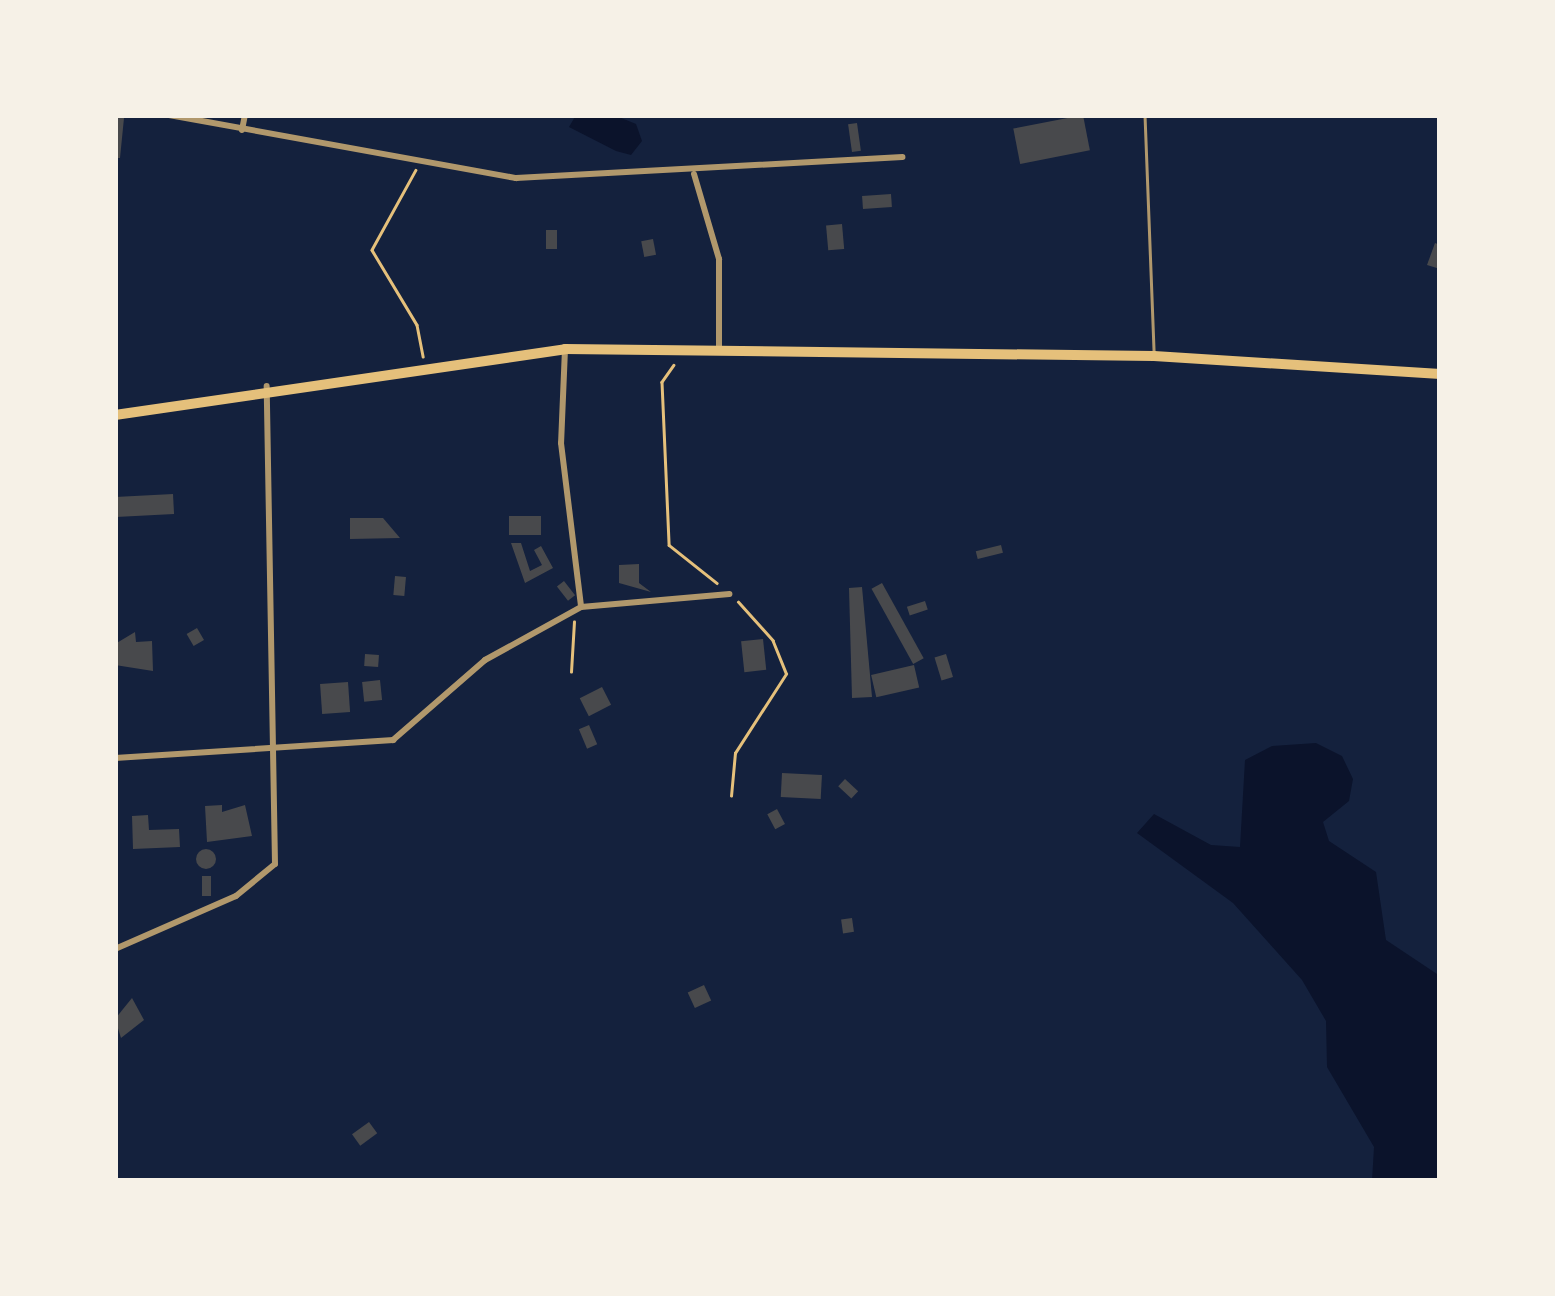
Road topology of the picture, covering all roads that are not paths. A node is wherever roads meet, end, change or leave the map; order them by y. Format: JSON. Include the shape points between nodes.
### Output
{"nodes":[{"id":1,"x":169,"y":115,"type":"edge"},
{"id":2,"x":245,"y":115,"type":"edge"},
{"id":3,"x":1145,"y":115,"type":"edge"},
{"id":4,"x":242,"y":130,"type":"junction"},
{"id":5,"x":902,"y":157,"type":"dead end"},
{"id":6,"x":694,"y":174,"type":"junction"},
{"id":7,"x":719,"y":348,"type":"junction"},
{"id":8,"x":565,"y":349,"type":"junction"},
{"id":9,"x":1154,"y":356,"type":"junction"},
{"id":10,"x":1440,"y":374,"type":"edge"},
{"id":11,"x":267,"y":386,"type":"junction"},
{"id":12,"x":115,"y":415,"type":"edge"},
{"id":13,"x":729,"y":594,"type":"road end"},
{"id":14,"x":581,"y":607,"type":"junction"},
{"id":15,"x":272,"y":741,"type":"junction"},
{"id":16,"x":115,"y":758,"type":"edge"},
{"id":17,"x":115,"y":949,"type":"edge"}],
"edges":[{"from":1,"to":4,"type":"street"},
{"from":2,"to":4,"type":"street"},
{"from":3,"to":9,"type":"lane"},
{"from":4,"to":6,"type":"street","via":[[516,178]]},
{"from":5,"to":6,"type":"street"},
{"from":6,"to":7,"type":"street","via":[[719,259]]},
{"from":7,"to":8,"type":"main road"},
{"from":7,"to":9,"type":"main road"},
{"from":8,"to":11,"type":"main road"},
{"from":8,"to":14,"type":"street","via":[[561,444]]},
{"from":9,"to":10,"type":"main road"},
{"from":11,"to":12,"type":"main road"},
{"from":11,"to":15,"type":"street"},
{"from":13,"to":14,"type":"street"},
{"from":14,"to":15,"type":"street","via":[[486,660],[393,740]]},
{"from":15,"to":16,"type":"street","via":[[209,756]]},
{"from":15,"to":17,"type":"street","via":[[278,849],[264,881]]}]}
